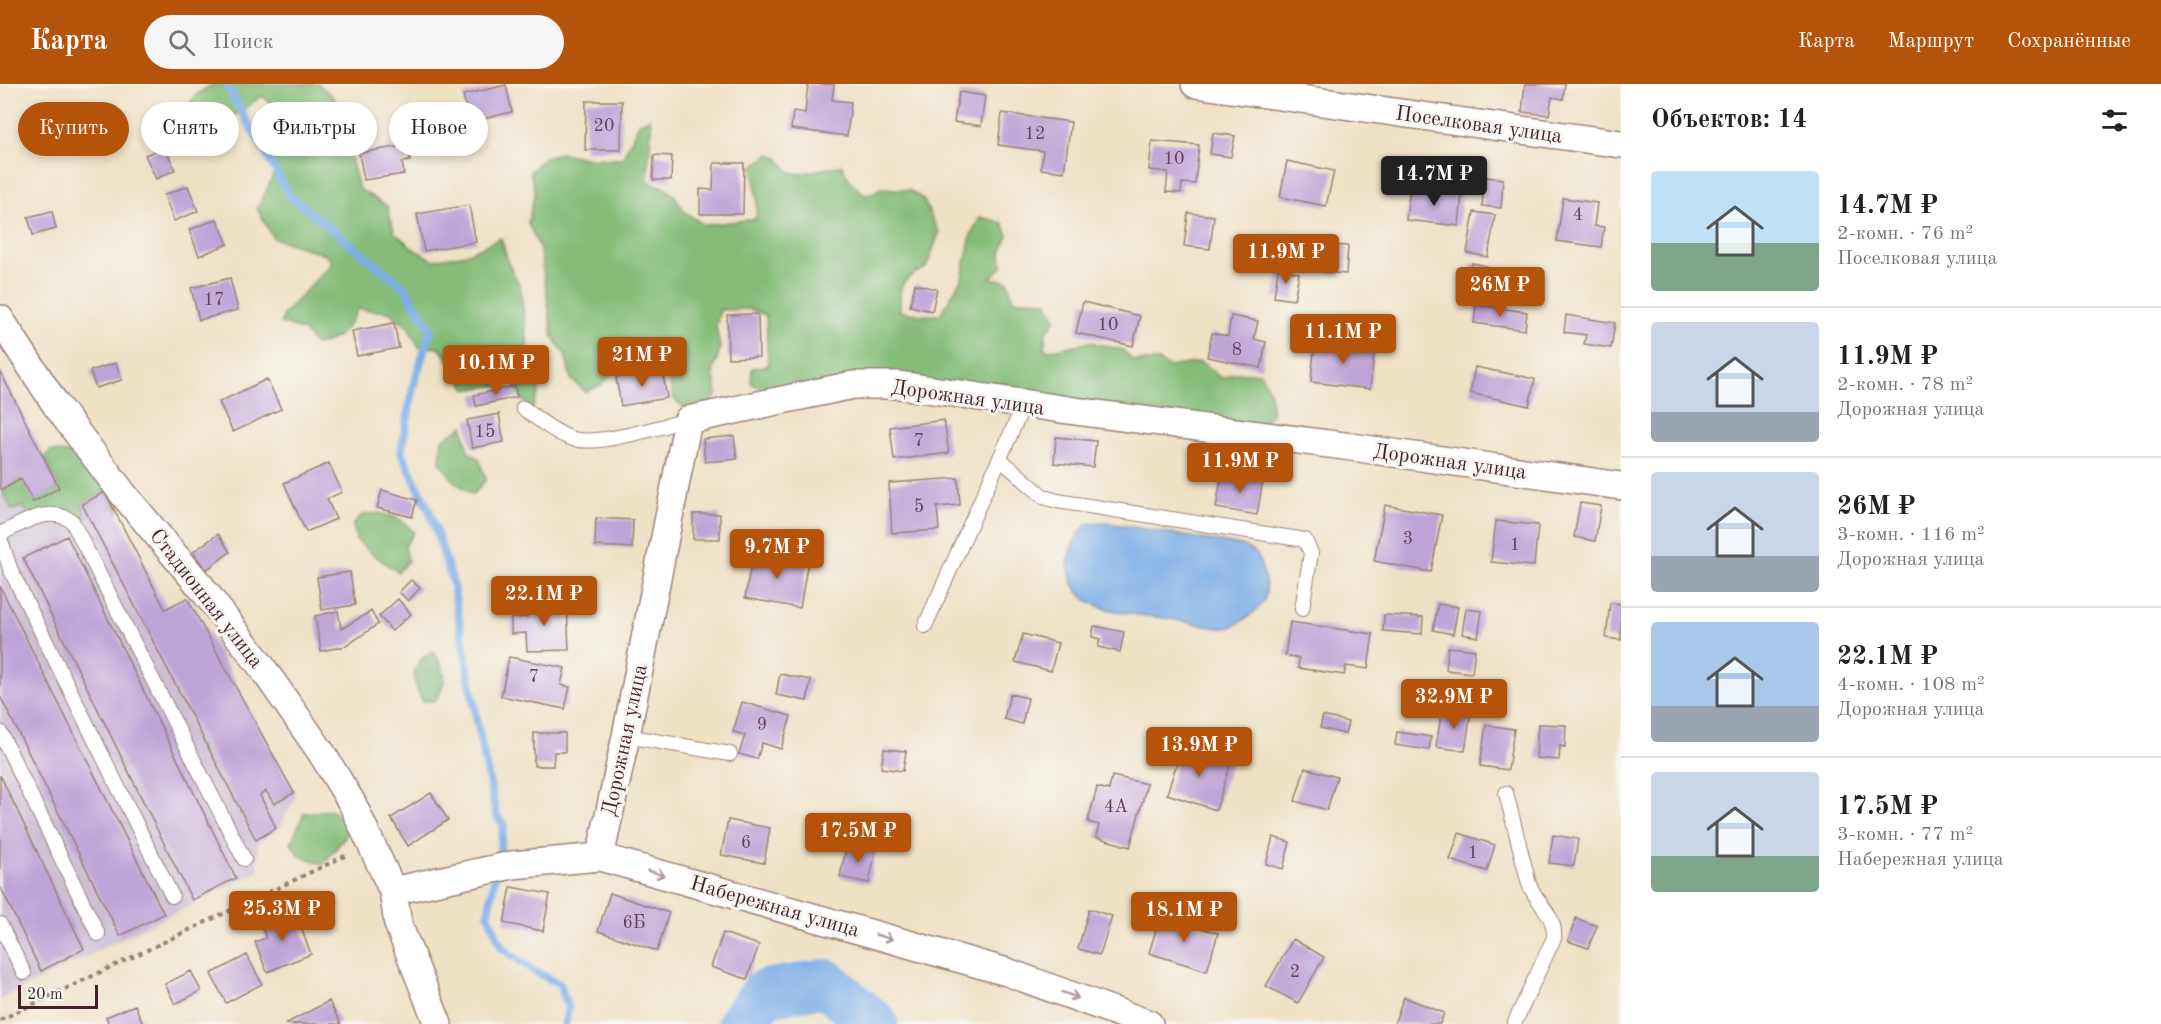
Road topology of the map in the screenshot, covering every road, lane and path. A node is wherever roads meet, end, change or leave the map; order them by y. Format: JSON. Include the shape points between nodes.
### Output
{"nodes":[{"id":1,"x":1195,"y":84,"type":"edge"},
{"id":2,"x":1621,"y":144,"type":"edge"},
{"id":3,"x":0,"y":319,"type":"edge"},
{"id":4,"x":1024,"y":404,"type":"junction"},
{"id":5,"x":523,"y":408,"type":"dead end"},
{"id":6,"x":688,"y":420,"type":"junction"},
{"id":7,"x":1000,"y":459,"type":"junction"},
{"id":8,"x":1621,"y":486,"type":"edge"},
{"id":9,"x":0,"y":536,"type":"edge"},
{"id":10,"x":1302,"y":609,"type":"dead end"},
{"id":11,"x":925,"y":626,"type":"dead end"},
{"id":12,"x":0,"y":732,"type":"edge"},
{"id":13,"x":626,"y":736,"type":"junction"},
{"id":14,"x":730,"y":754,"type":"dead end"},
{"id":15,"x":1506,"y":793,"type":"dead end"},
{"id":16,"x":372,"y":843,"type":"junction"},
{"id":17,"x":600,"y":857,"type":"junction"},
{"id":18,"x":244,"y":859,"type":"dead end"},
{"id":19,"x":393,"y":891,"type":"junction"},
{"id":20,"x":172,"y":896,"type":"dead end"},
{"id":21,"x":0,"y":924,"type":"edge"},
{"id":22,"x":98,"y":934,"type":"dead end"},
{"id":23,"x":24,"y":973,"type":"dead end"},
{"id":24,"x":0,"y":1020,"type":"edge"},
{"id":25,"x":438,"y":1024,"type":"edge"},
{"id":26,"x":1149,"y":1024,"type":"edge"},
{"id":27,"x":1514,"y":1024,"type":"edge"}],
"edges":[{"from":1,"to":2,"type":"street","name":"Поселковая улица"},
{"from":3,"to":16,"type":"street","name":"Стадионная улица","via":[[56,405],[259,663],[321,752]]},
{"from":4,"to":6,"type":"street","name":"Дорожная улица","via":[[899,385],[853,385]]},
{"from":4,"to":7,"type":"lane"},
{"from":4,"to":8,"type":"street","name":"Дорожная улица"},
{"from":5,"to":6,"type":"lane","via":[[572,439],[598,440]]},
{"from":6,"to":13,"type":"street","name":"Дорожная улица"},
{"from":7,"to":10,"type":"lane","via":[[1050,499],[1305,540],[1311,554]]},
{"from":7,"to":11,"type":"lane"},
{"from":9,"to":18,"type":"lane","via":[[52,513],[63,514],[72,521]]},
{"from":9,"to":20,"type":"lane","via":[[12,571]]},
{"from":12,"to":22,"type":"lane"},
{"from":13,"to":14,"type":"lane"},
{"from":13,"to":17,"type":"street","name":"Дорожная улица"},
{"from":15,"to":27,"type":"lane","via":[[1529,884],[1555,929]]},
{"from":16,"to":19,"type":"street","name":"Стадионная улица"},
{"from":16,"to":24,"type":"path"},
{"from":17,"to":19,"type":"street","name":"Набережная улица","via":[[513,865]]},
{"from":17,"to":26,"type":"street","name":"Набережная улица","one_way":true,"via":[[1007,972]]},
{"from":19,"to":25,"type":"street","name":"Стадионная улица","via":[[398,924]]},
{"from":21,"to":23,"type":"lane"}]}
